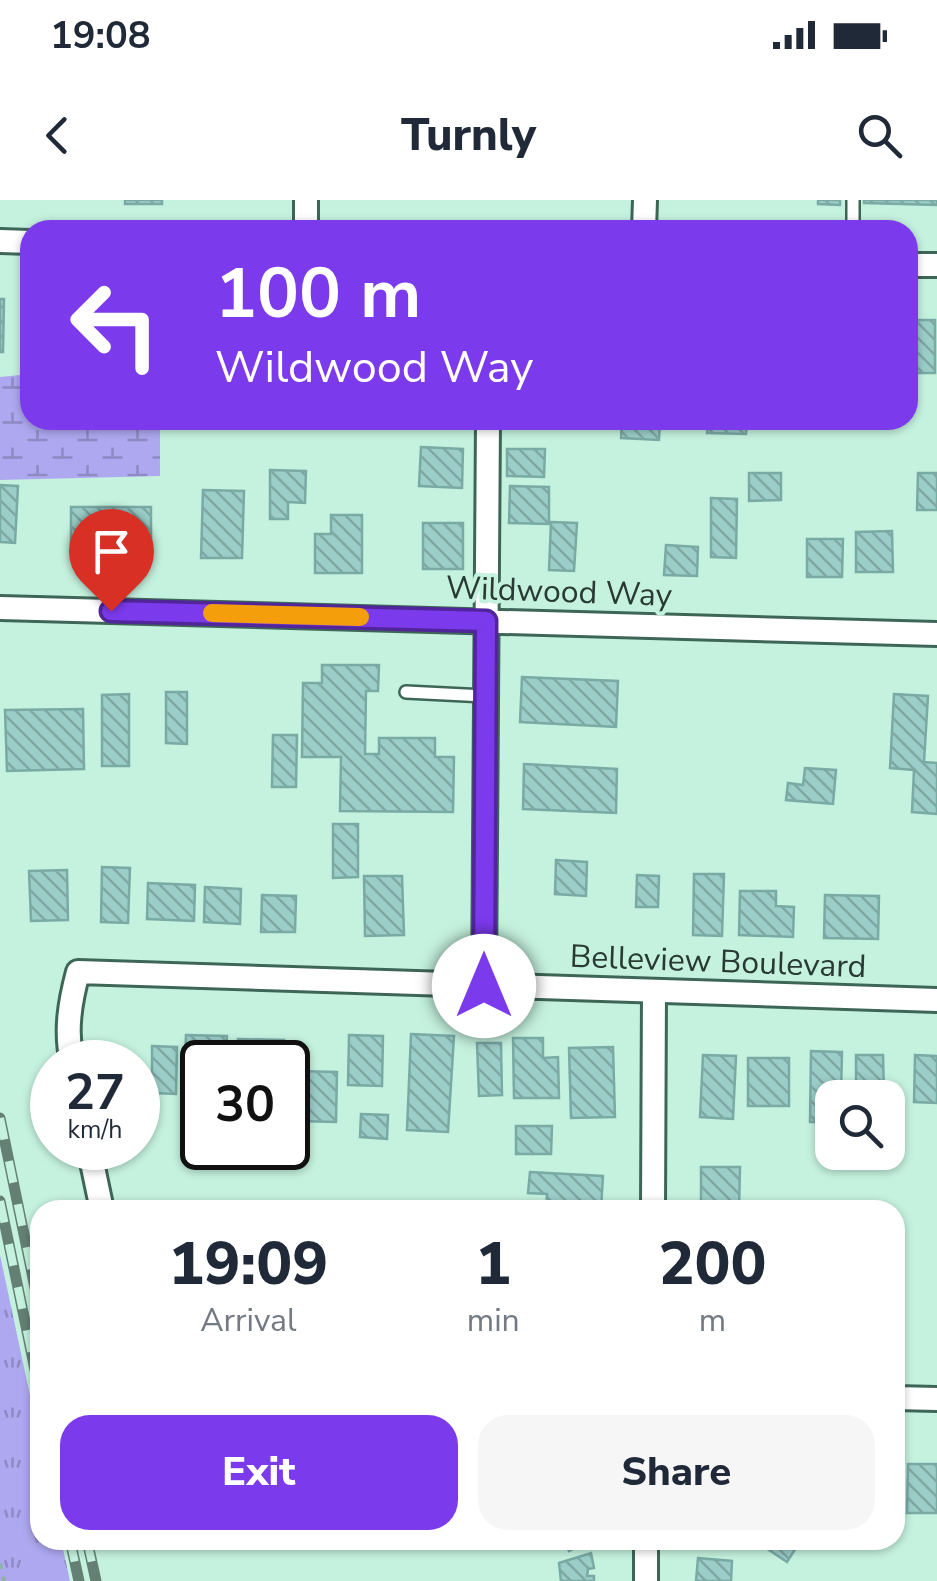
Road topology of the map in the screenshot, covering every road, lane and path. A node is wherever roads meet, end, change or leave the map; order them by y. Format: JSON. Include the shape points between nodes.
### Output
{"nodes":[{"id":1,"x":488,"y":430,"type":"edge"},
{"id":2,"x":0,"y":608,"type":"edge"},
{"id":3,"x":486,"y":621,"type":"junction"},
{"id":4,"x":937,"y":634,"type":"edge"},
{"id":5,"x":406,"y":692,"type":"dead end"},
{"id":6,"x":485,"y":696,"type":"junction"},
{"id":7,"x":484,"y":986,"type":"junction"},
{"id":8,"x":654,"y":991,"type":"junction"},
{"id":9,"x":937,"y":1000,"type":"edge"},
{"id":10,"x":68,"y":1040,"type":"edge"},
{"id":11,"x":94,"y":1170,"type":"edge"},
{"id":12,"x":100,"y":1200,"type":"edge"},
{"id":13,"x":653,"y":1200,"type":"edge"},
{"id":14,"x":905,"y":1398,"type":"edge"},
{"id":15,"x":937,"y":1399,"type":"edge"},
{"id":16,"x":646,"y":1550,"type":"edge"},
{"id":17,"x":0,"y":1564,"type":"edge"},
{"id":18,"x":4,"y":1581,"type":"edge"},
{"id":19,"x":646,"y":1581,"type":"edge"}],
"edges":[{"from":1,"to":3,"type":"street"},
{"from":2,"to":3,"type":"street","name":"Wildwood Way"},
{"from":3,"to":4,"type":"street","name":"Wildwood Way"},
{"from":3,"to":6,"type":"street"},
{"from":5,"to":6,"type":"lane"},
{"from":6,"to":7,"type":"street"},
{"from":7,"to":8,"type":"street","name":"Belleview Boulevard"},
{"from":7,"to":10,"type":"street","name":"Belleview Boulevard","via":[[78,972]]},
{"from":8,"to":9,"type":"street","name":"Belleview Boulevard"},
{"from":8,"to":13,"type":"street"},
{"from":11,"to":12,"type":"street"},
{"from":14,"to":15,"type":"street"},
{"from":16,"to":19,"type":"street"},
{"from":17,"to":18,"type":"path"}]}
